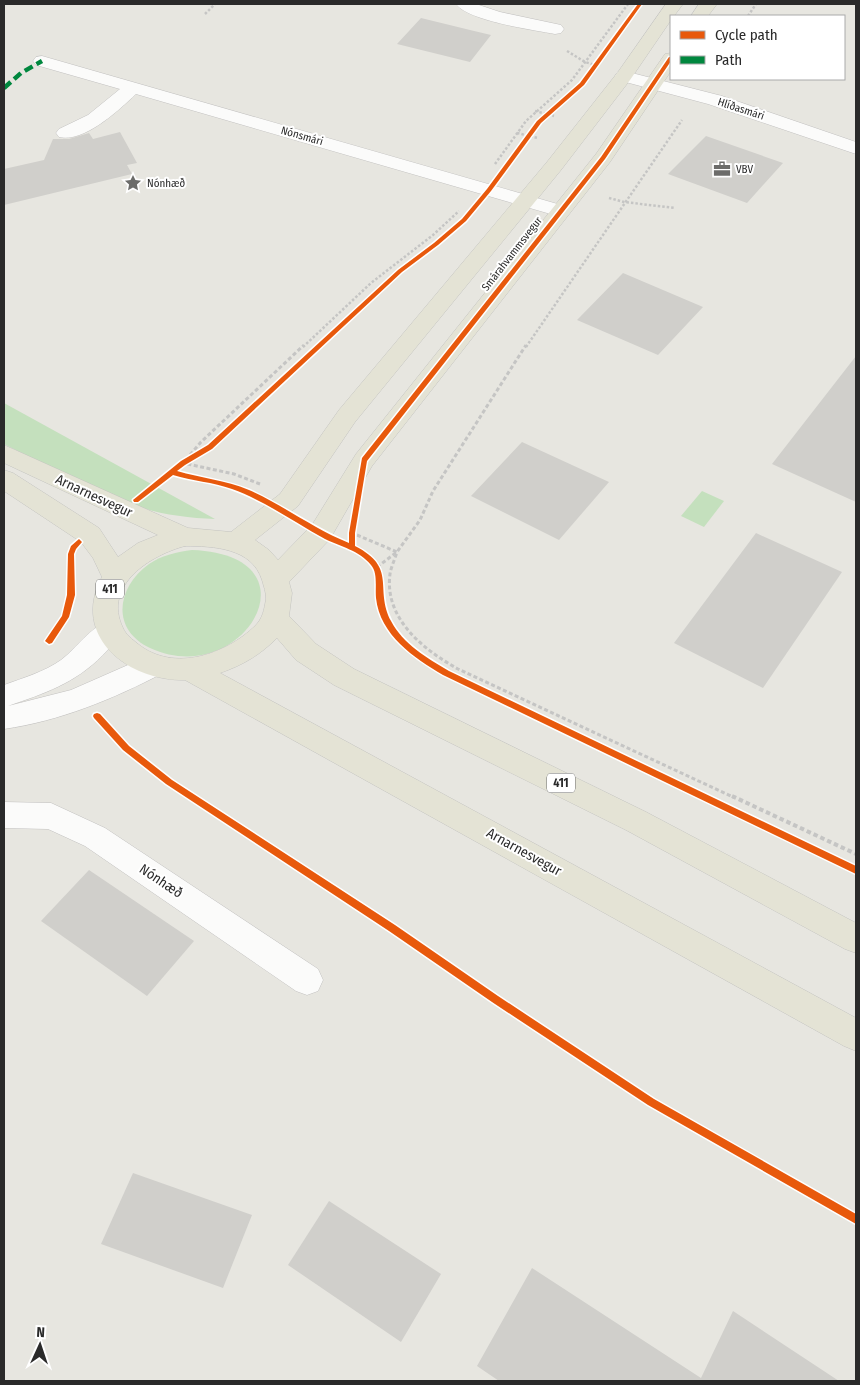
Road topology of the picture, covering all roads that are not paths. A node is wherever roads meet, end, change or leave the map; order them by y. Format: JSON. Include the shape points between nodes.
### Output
{"nodes":[{"id":1,"x":465,"y":4,"type":"edge"},
{"id":2,"x":674,"y":4,"type":"edge"},
{"id":3,"x":708,"y":4,"type":"edge"},
{"id":4,"x":700,"y":15,"type":"edge"},
{"id":5,"x":555,"y":29,"type":"dead end"},
{"id":6,"x":670,"y":59,"type":"edge"},
{"id":7,"x":42,"y":61,"type":"dead end"},
{"id":8,"x":624,"y":76,"type":"junction"},
{"id":9,"x":654,"y":83,"type":"junction"},
{"id":10,"x":133,"y":87,"type":"junction"},
{"id":11,"x":66,"y":134,"type":"dead end"},
{"id":12,"x":856,"y":148,"type":"edge"},
{"id":13,"x":527,"y":201,"type":"junction"},
{"id":14,"x":561,"y":211,"type":"junction"},
{"id":15,"x":4,"y":453,"type":"edge"},
{"id":16,"x":4,"y":479,"type":"edge"},
{"id":17,"x":185,"y":537,"type":"junction"},
{"id":18,"x":235,"y":542,"type":"junction"},
{"id":19,"x":116,"y":577,"type":"junction"},
{"id":20,"x":276,"y":579,"type":"junction"},
{"id":21,"x":275,"y":618,"type":"junction"},
{"id":22,"x":109,"y":631,"type":"junction"},
{"id":23,"x":153,"y":665,"type":"junction"},
{"id":24,"x":191,"y":670,"type":"junction"},
{"id":25,"x":4,"y":696,"type":"edge"},
{"id":26,"x":4,"y":718,"type":"edge"},
{"id":27,"x":4,"y":815,"type":"edge"},
{"id":28,"x":856,"y":939,"type":"edge"},
{"id":29,"x":307,"y":980,"type":"dead end"},
{"id":30,"x":856,"y":1035,"type":"edge"}],
"edges":[{"from":1,"to":5,"type":"street","via":[[484,13]]},
{"from":2,"to":8,"type":"main road","name":"Smárahvammsvegur"},
{"from":3,"to":4,"type":"main road"},
{"from":6,"to":9,"type":"main road","name":"Smárahvammsvegur"},
{"from":7,"to":10,"type":"street","name":"Nónsmári"},
{"from":8,"to":9,"type":"street","name":"Hlíðasmári"},
{"from":8,"to":13,"type":"main road","name":"Smárahvammsvegur"},
{"from":9,"to":12,"type":"street","name":"Hlíðasmári","via":[[715,100]]},
{"from":9,"to":14,"type":"main road","name":"Smárahvammsvegur","via":[[603,158]]},
{"from":10,"to":11,"type":"street","via":[[104,114]]},
{"from":10,"to":13,"type":"street","name":"Nónsmári"},
{"from":13,"to":14,"type":"street","name":"Nónsmári"},
{"from":13,"to":18,"type":"main road","name":"Smárahvammsvegur","via":[[347,416],[289,500]]},
{"from":14,"to":20,"type":"main road","name":"Smárahvammsvegur","via":[[364,460],[321,532]]},
{"from":15,"to":17,"type":"main road","name":"Arnarnesvegur","number":"411"},
{"from":16,"to":19,"type":"main road","name":"Arnarnesvegur","number":"411","via":[[90,535]]},
{"from":17,"to":18,"type":"main road","name":"Arnarnesvegur","number":"411","via":[[211,537]]},
{"from":17,"to":19,"type":"main road","name":"Arnarnesvegur","number":"411","via":[[145,550],[128,562]]},
{"from":18,"to":20,"type":"main road","name":"Arnarnesvegur","number":"411","via":[[254,551],[268,564]]},
{"from":19,"to":22,"type":"main road","name":"Arnarnesvegur","number":"411","via":[[107,594],[105,613]]},
{"from":20,"to":21,"type":"main road","name":"Arnarnesvegur","number":"411","via":[[279,598]]},
{"from":21,"to":24,"type":"main road","name":"Arnarnesvegur","number":"411","via":[[262,637],[243,653],[218,664]]},
{"from":21,"to":28,"type":"main road","number":"411","via":[[306,652],[344,677],[636,821]]},
{"from":22,"to":23,"type":"main road","name":"Arnarnesvegur","number":"411","via":[[119,646],[134,658]]},
{"from":22,"to":25,"type":"street","via":[[67,670]]},
{"from":23,"to":24,"type":"main road","name":"Arnarnesvegur","number":"411"},
{"from":23,"to":26,"type":"street","via":[[86,698]]},
{"from":24,"to":30,"type":"main road","name":"Arnarnesvegur","number":"411"},
{"from":27,"to":29,"type":"street","name":"Nónhæð","via":[[51,816],[95,837]]}]}
